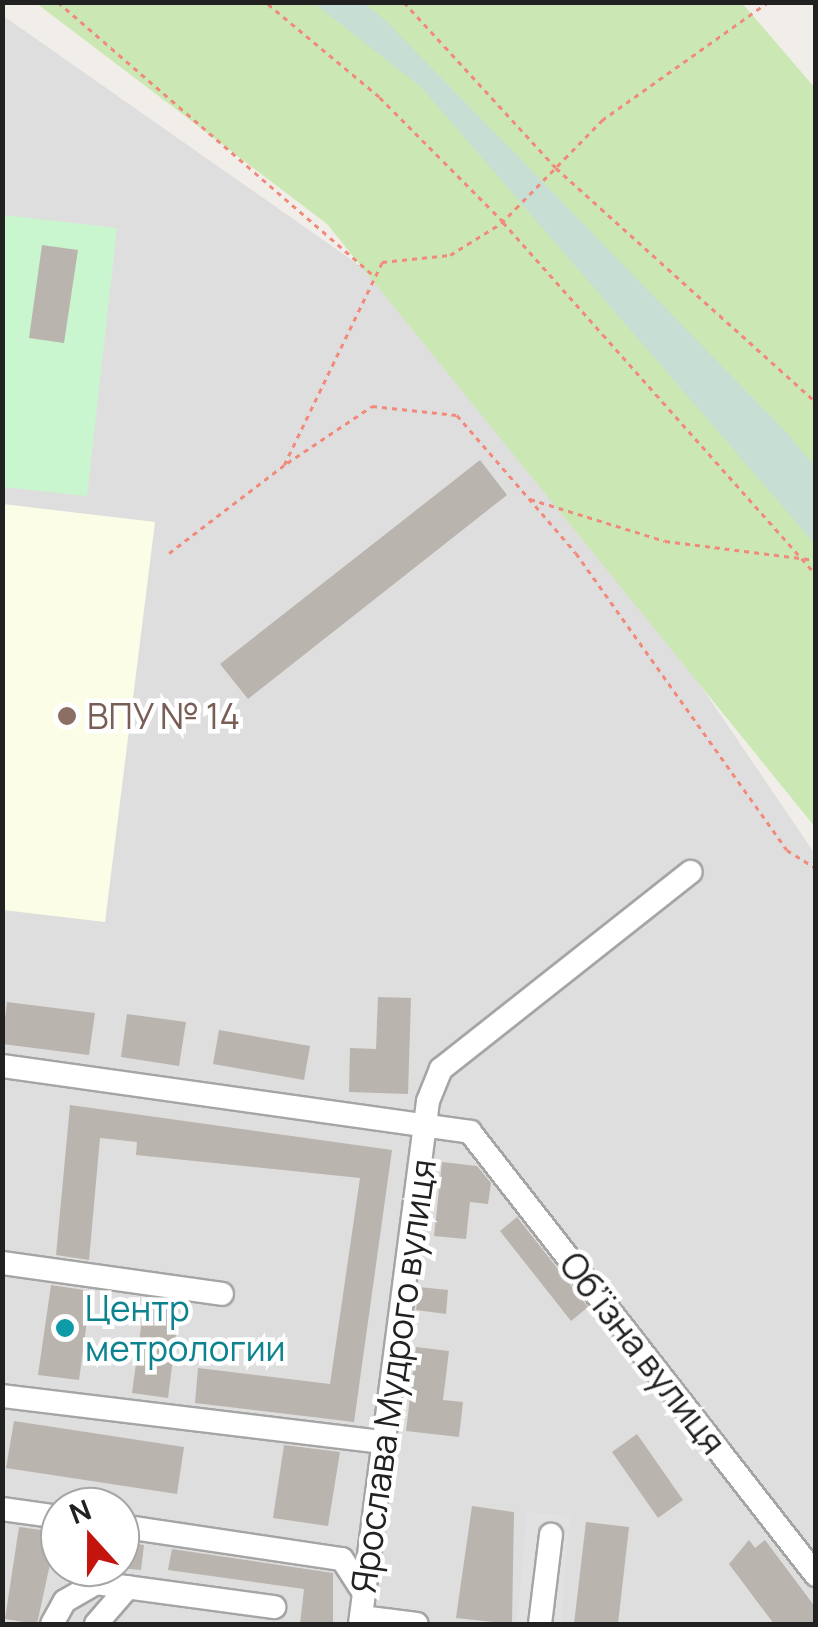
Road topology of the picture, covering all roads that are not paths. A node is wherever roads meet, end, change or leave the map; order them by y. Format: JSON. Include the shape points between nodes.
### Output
{"nodes":[{"id":1,"x":690,"y":872,"type":"dead end"},
{"id":2,"x":2,"y":1066,"type":"edge"},
{"id":3,"x":426,"y":1127,"type":"junction"},
{"id":4,"x":2,"y":1263,"type":"edge"},
{"id":5,"x":222,"y":1294,"type":"dead end"},
{"id":6,"x":2,"y":1396,"type":"edge"},
{"id":7,"x":384,"y":1442,"type":"junction"},
{"id":8,"x":3,"y":1511,"type":"edge"},
{"id":9,"x":40,"y":1516,"type":"edge"},
{"id":10,"x":140,"y":1529,"type":"edge"},
{"id":11,"x":551,"y":1535,"type":"dead end"},
{"id":12,"x":816,"y":1575,"type":"edge"},
{"id":13,"x":128,"y":1587,"type":"junction"},
{"id":14,"x":364,"y":1592,"type":"junction"},
{"id":15,"x":274,"y":1607,"type":"dead end"},
{"id":16,"x":360,"y":1621,"type":"edge"},
{"id":17,"x":52,"y":1624,"type":"edge"},
{"id":18,"x":96,"y":1624,"type":"edge"},
{"id":19,"x":417,"y":1624,"type":"edge"},
{"id":20,"x":540,"y":1624,"type":"edge"}],
"edges":[{"from":1,"to":3,"type":"street","name":"Ярослава Мудрого вулиця","via":[[441,1069]]},
{"from":2,"to":3,"type":"street"},
{"from":3,"to":7,"type":"street","name":"Ярослава Мудрого вулиця"},
{"from":3,"to":12,"type":"street","name":"Об’їзна вулиця","via":[[470,1132]]},
{"from":4,"to":5,"type":"street"},
{"from":6,"to":7,"type":"street"},
{"from":7,"to":14,"type":"street","name":"Ярослава Мудрого вулиця"},
{"from":8,"to":9,"type":"street"},
{"from":10,"to":14,"type":"street","via":[[342,1559]]},
{"from":11,"to":20,"type":"street"},
{"from":13,"to":15,"type":"street"},
{"from":13,"to":17,"type":"street","via":[[80,1588]]},
{"from":13,"to":18,"type":"street"},
{"from":14,"to":16,"type":"street","name":"Ярослава Мудрого вулиця"},
{"from":16,"to":19,"type":"street"}]}
